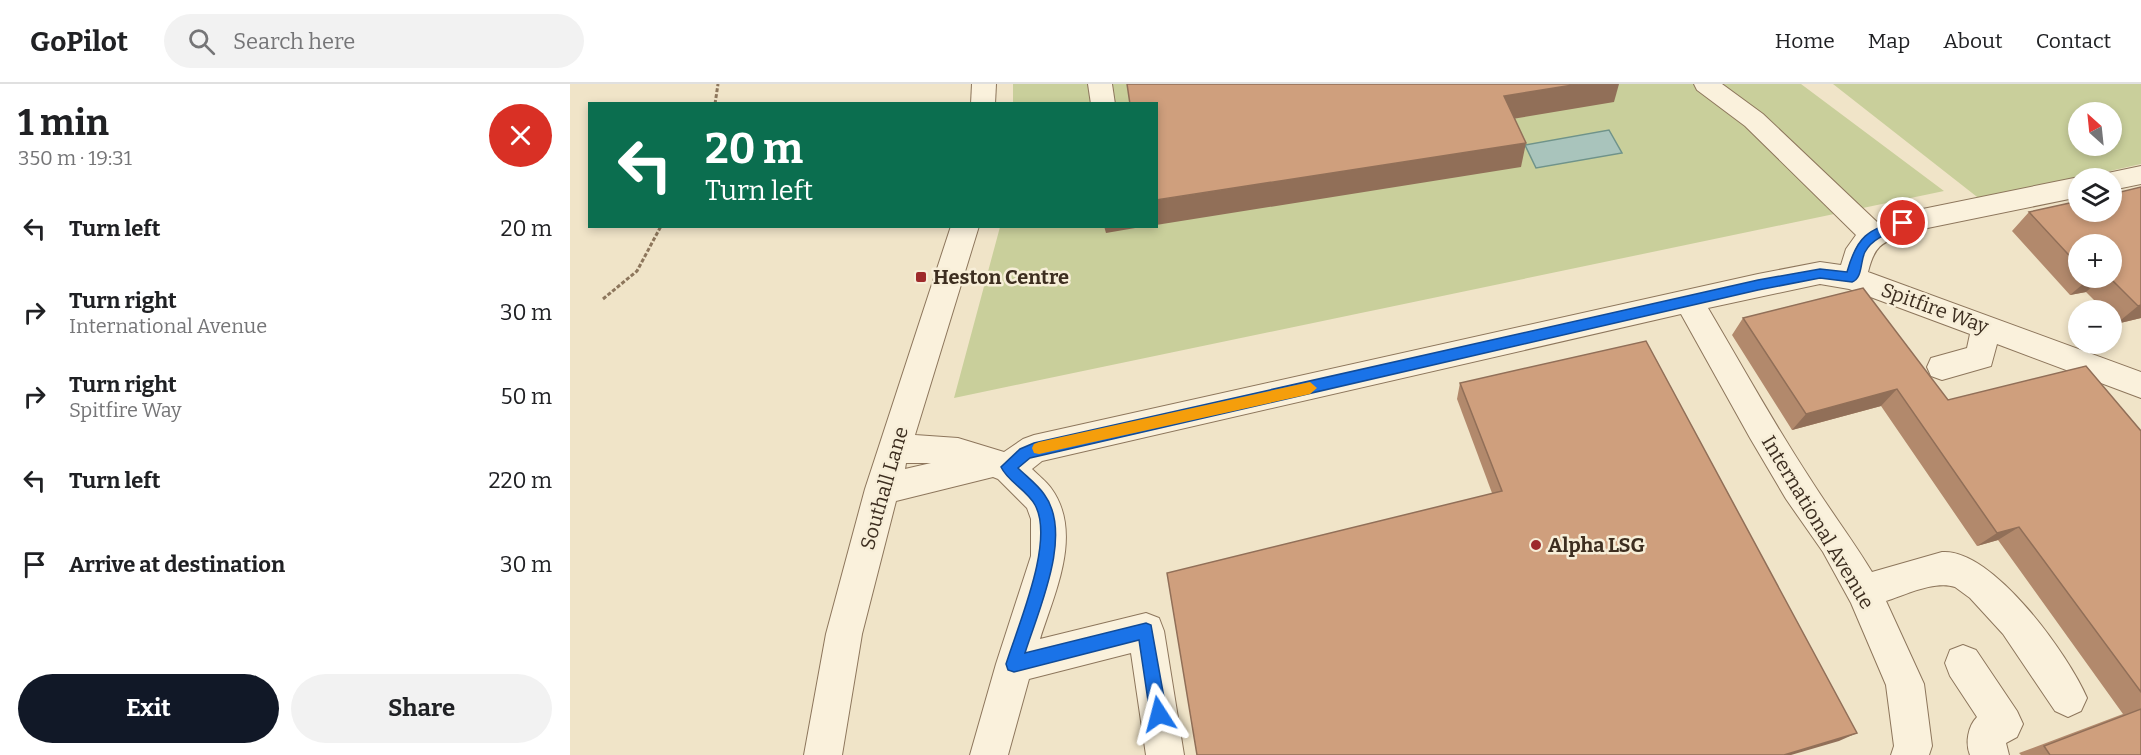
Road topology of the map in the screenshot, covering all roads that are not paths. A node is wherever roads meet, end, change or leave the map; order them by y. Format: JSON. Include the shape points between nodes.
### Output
{"nodes":[{"id":1,"x":984,"y":84,"type":"edge"},
{"id":2,"x":1100,"y":84,"type":"edge"},
{"id":3,"x":1706,"y":84,"type":"edge"},
{"id":4,"x":983,"y":102,"type":"edge"},
{"id":5,"x":1103,"y":102,"type":"edge"},
{"id":6,"x":2141,"y":175,"type":"edge"},
{"id":7,"x":2122,"y":179,"type":"edge"},
{"id":8,"x":2068,"y":190,"type":"edge"},
{"id":9,"x":964,"y":228,"type":"edge"},
{"id":10,"x":1874,"y":235,"type":"junction"},
{"id":11,"x":1852,"y":278,"type":"junction"},
{"id":12,"x":1689,"y":301,"type":"junction"},
{"id":13,"x":1986,"y":327,"type":"junction"},
{"id":14,"x":1942,"y":367,"type":"dead end"},
{"id":15,"x":2141,"y":385,"type":"edge"},
{"id":16,"x":894,"y":449,"type":"junction"},
{"id":17,"x":999,"y":465,"type":"junction"},
{"id":18,"x":882,"y":489,"type":"junction"},
{"id":19,"x":1864,"y":591,"type":"junction"},
{"id":20,"x":1963,"y":663,"type":"dead end"},
{"id":21,"x":1014,"y":664,"type":"junction"},
{"id":22,"x":2068,"y":698,"type":"dead end"},
{"id":23,"x":823,"y":755,"type":"edge"},
{"id":24,"x":989,"y":755,"type":"edge"},
{"id":25,"x":1165,"y":755,"type":"edge"},
{"id":26,"x":1910,"y":755,"type":"edge"},
{"id":27,"x":1990,"y":755,"type":"edge"}],
"edges":[{"from":1,"to":4,"type":"street"},
{"from":2,"to":5,"type":"street"},
{"from":3,"to":10,"type":"street","via":[[1746,113]]},
{"from":6,"to":7,"type":"street"},
{"from":8,"to":10,"type":"street","via":[[1903,223]]},
{"from":9,"to":16,"type":"street","name":"Southall Lane"},
{"from":10,"to":11,"type":"street","via":[[1860,249]]},
{"from":11,"to":12,"type":"street","name":"Spitfire Way","via":[[1820,273]]},
{"from":11,"to":13,"type":"street","name":"Spitfire Way"},
{"from":12,"to":17,"type":"street","name":"Spitfire Way","via":[[1034,449]]},
{"from":12,"to":19,"type":"street","name":"International Avenue","via":[[1761,428]]},
{"from":13,"to":14,"type":"street","via":[[1980,357]]},
{"from":13,"to":15,"type":"street","name":"Spitfire Way"},
{"from":16,"to":17,"type":"street","via":[[938,449]]},
{"from":16,"to":18,"type":"street","name":"Southall Lane"},
{"from":17,"to":18,"type":"street","name":"Spitfire Way"},
{"from":17,"to":21,"type":"street","via":[[1040,499],[1048,519],[1048,556]]},
{"from":18,"to":23,"type":"street","name":"Southall Lane","via":[[844,634]]},
{"from":19,"to":22,"type":"street","via":[[1947,568],[1976,579],[1997,598]]},
{"from":19,"to":26,"type":"street","name":"International Avenue","via":[[1905,684],[1913,747]]},
{"from":20,"to":27,"type":"street","via":[[2004,724],[1988,732],[1986,748]]},
{"from":21,"to":24,"type":"street"},
{"from":21,"to":25,"type":"street","via":[[1146,631]]}]}
